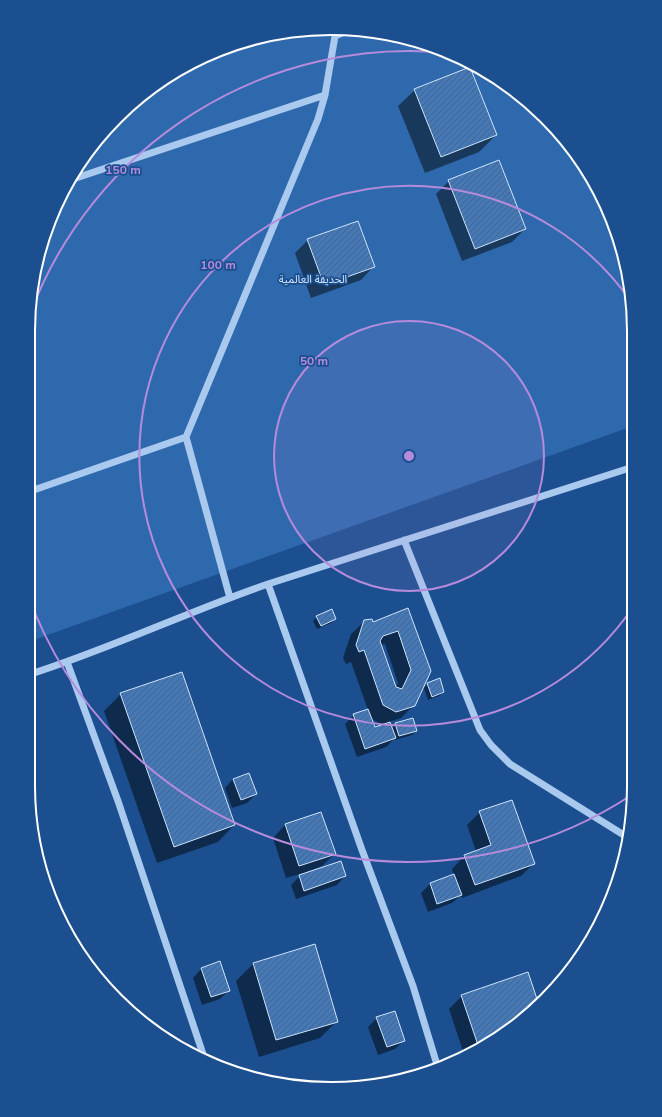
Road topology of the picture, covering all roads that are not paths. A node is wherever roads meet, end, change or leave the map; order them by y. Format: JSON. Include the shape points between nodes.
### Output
{"nodes":[{"id":1,"x":334,"y":35,"type":"edge"},
{"id":2,"x":325,"y":95,"type":"junction"},
{"id":3,"x":79,"y":177,"type":"edge"},
{"id":4,"x":186,"y":437,"type":"junction"},
{"id":5,"x":627,"y":469,"type":"edge"},
{"id":6,"x":35,"y":490,"type":"edge"},
{"id":7,"x":404,"y":540,"type":"junction"},
{"id":8,"x":268,"y":584,"type":"junction"},
{"id":9,"x":230,"y":598,"type":"junction"},
{"id":10,"x":67,"y":662,"type":"junction"},
{"id":11,"x":35,"y":673,"type":"edge"},
{"id":12,"x":623,"y":834,"type":"edge"},
{"id":13,"x":202,"y":1052,"type":"edge"},
{"id":14,"x":436,"y":1062,"type":"edge"}],
"edges":[{"from":1,"to":2,"type":"street"},
{"from":2,"to":3,"type":"street"},
{"from":2,"to":4,"type":"street","via":[[318,119]]},
{"from":4,"to":6,"type":"street"},
{"from":4,"to":9,"type":"street"},
{"from":5,"to":7,"type":"street"},
{"from":7,"to":8,"type":"street"},
{"from":7,"to":12,"type":"street","via":[[480,730],[491,745],[510,764]]},
{"from":8,"to":9,"type":"street"},
{"from":8,"to":14,"type":"street","via":[[413,986]]},
{"from":9,"to":10,"type":"street"},
{"from":10,"to":11,"type":"street"},
{"from":10,"to":13,"type":"street","via":[[118,801]]}]}
